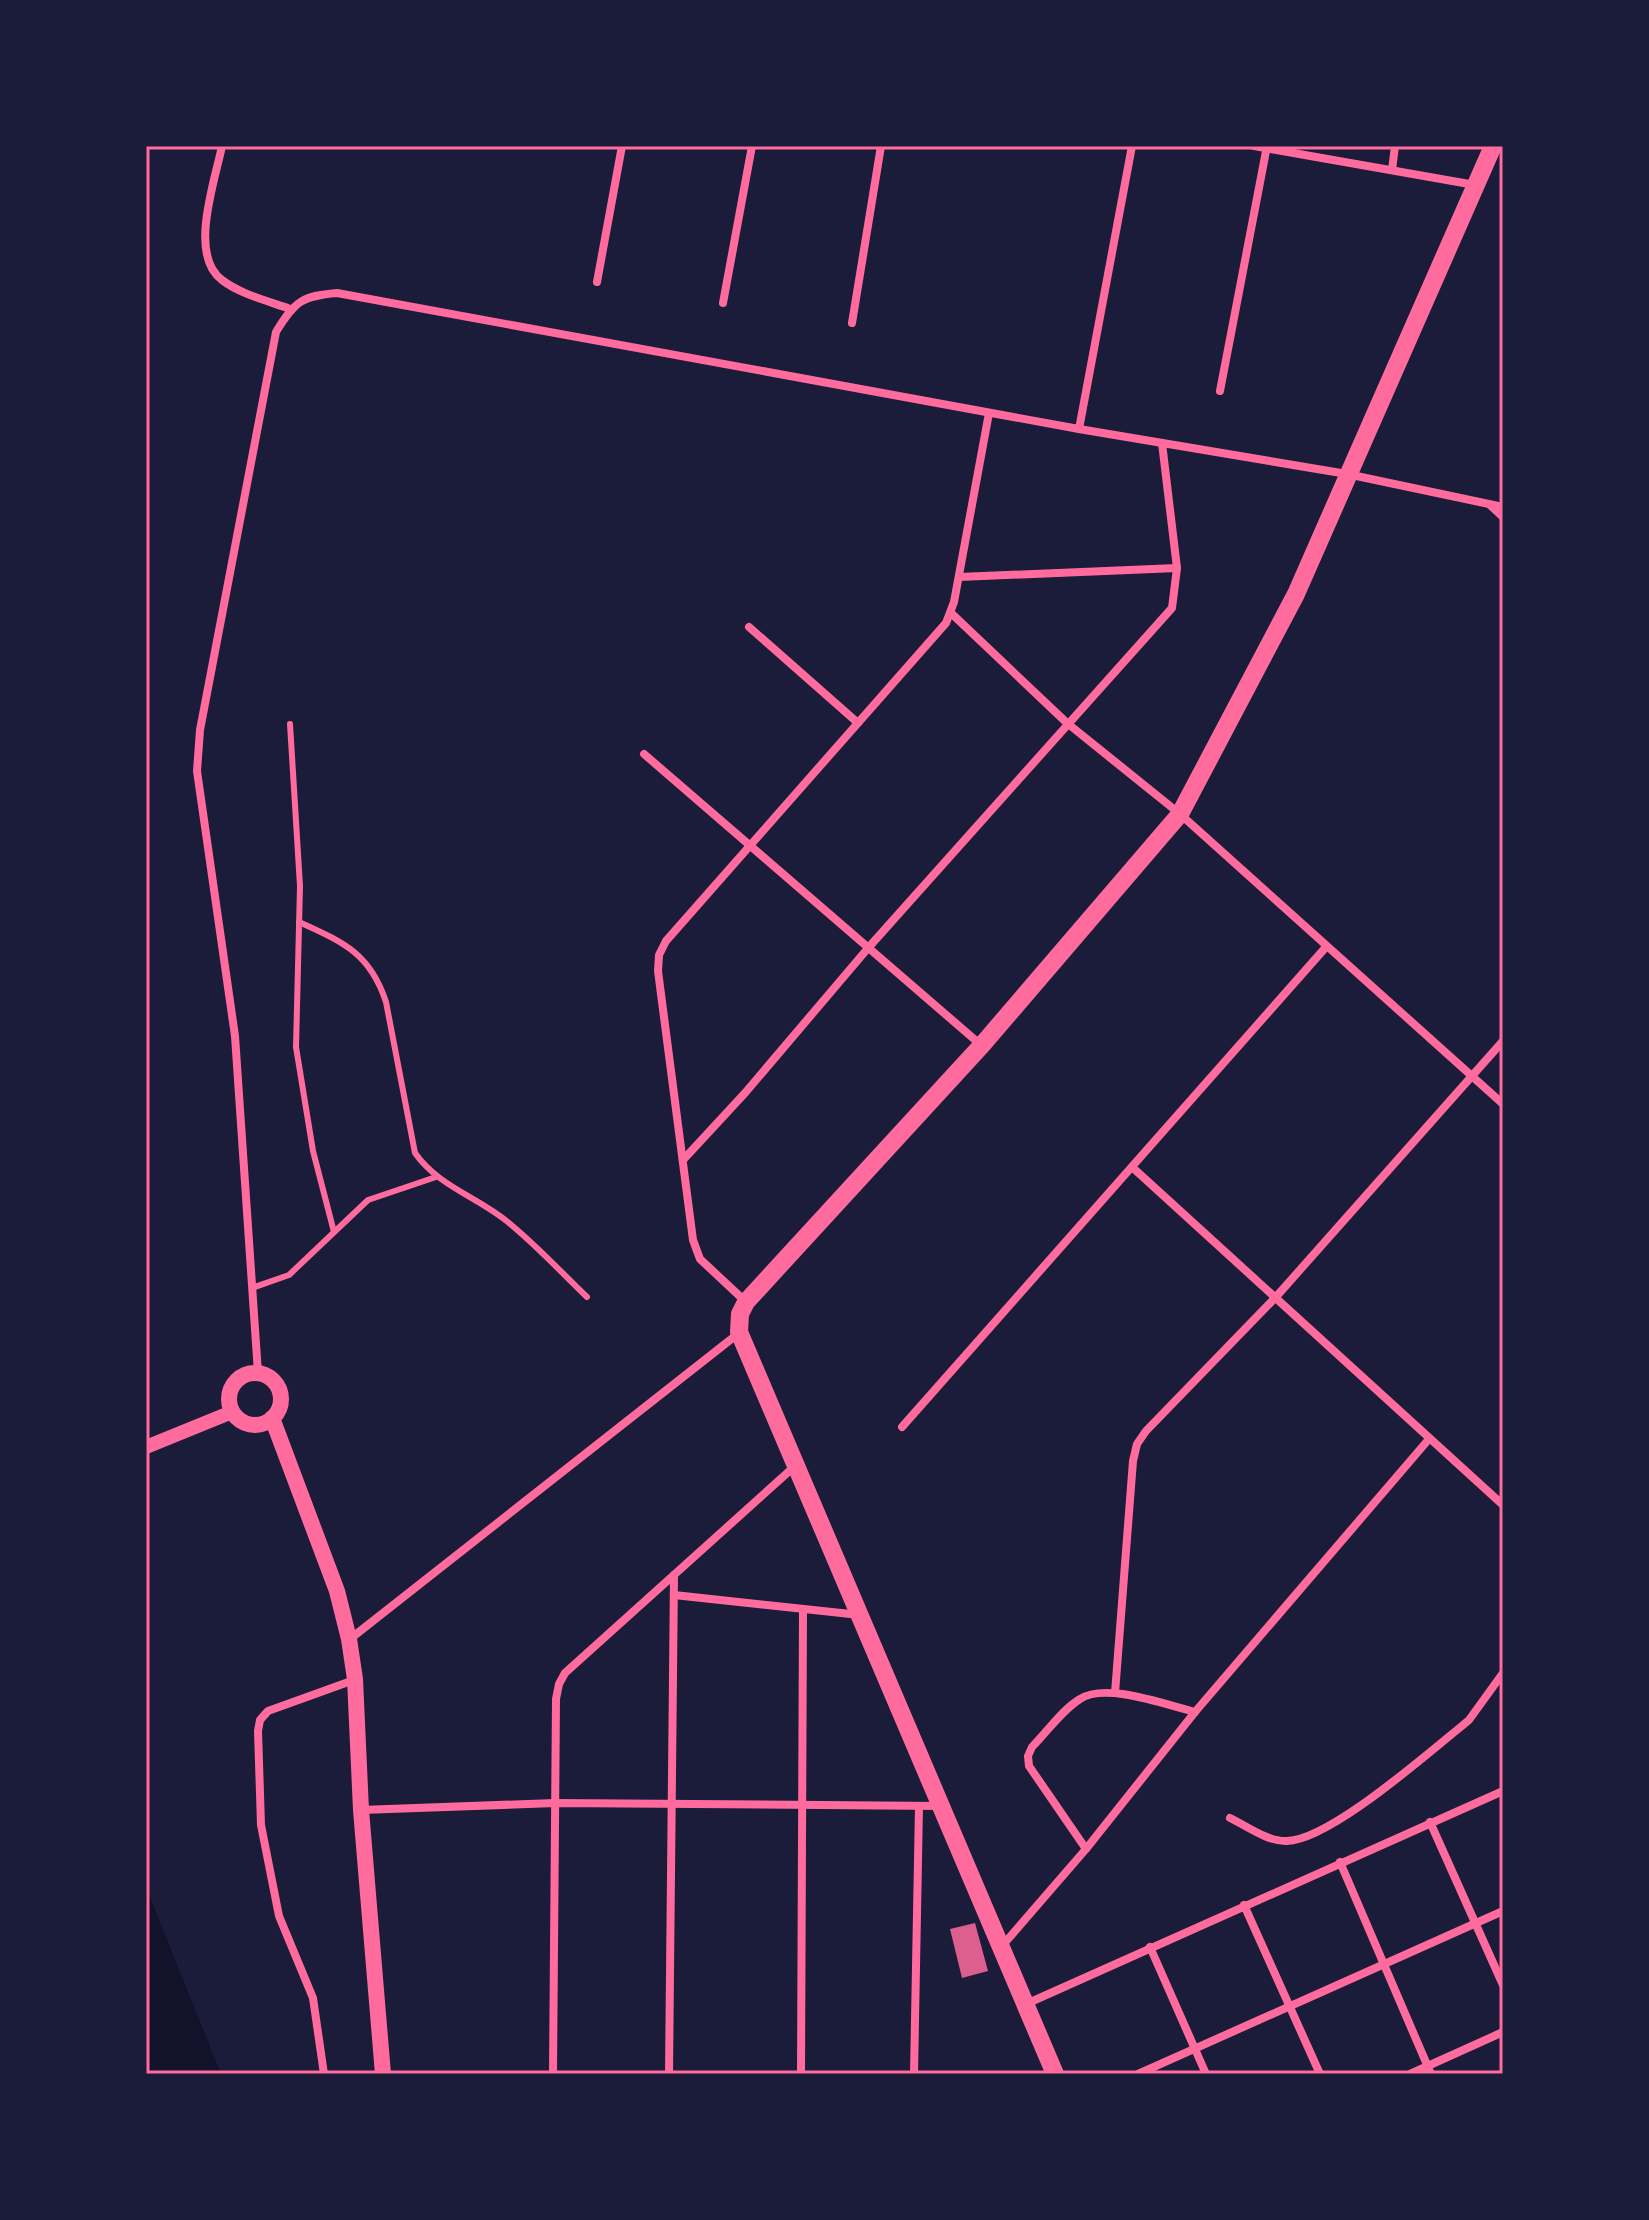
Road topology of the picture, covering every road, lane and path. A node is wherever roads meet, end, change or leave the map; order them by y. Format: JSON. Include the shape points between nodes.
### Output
{"nodes":[{"id":1,"x":222,"y":146,"type":"edge"},
{"id":2,"x":622,"y":146,"type":"edge"},
{"id":3,"x":752,"y":146,"type":"edge"},
{"id":4,"x":881,"y":146,"type":"edge"},
{"id":5,"x":1132,"y":146,"type":"edge"},
{"id":6,"x":1254,"y":146,"type":"edge"},
{"id":7,"x":1395,"y":146,"type":"edge"},
{"id":8,"x":1493,"y":146,"type":"edge"},
{"id":9,"x":1266,"y":147,"type":"edge"},
{"id":10,"x":1392,"y":170,"type":"junction"},
{"id":11,"x":1476,"y":185,"type":"junction"},
{"id":12,"x":597,"y":282,"type":"dead end"},
{"id":13,"x":723,"y":303,"type":"dead end"},
{"id":14,"x":290,"y":309,"type":"junction"},
{"id":15,"x":852,"y":323,"type":"dead end"},
{"id":16,"x":1220,"y":391,"type":"dead end"},
{"id":17,"x":989,"y":413,"type":"junction"},
{"id":18,"x":1079,"y":429,"type":"junction"},
{"id":19,"x":1162,"y":443,"type":"junction"},
{"id":20,"x":1347,"y":474,"type":"junction"},
{"id":21,"x":1489,"y":505,"type":"junction"},
{"id":22,"x":1503,"y":507,"type":"edge"},
{"id":23,"x":1503,"y":517,"type":"edge"},
{"id":24,"x":1177,"y":568,"type":"junction"},
{"id":25,"x":959,"y":577,"type":"junction"},
{"id":26,"x":951,"y":613,"type":"junction"},
{"id":27,"x":749,"y":627,"type":"dead end"},
{"id":28,"x":858,"y":723,"type":"junction"},
{"id":29,"x":1067,"y":723,"type":"junction"},
{"id":30,"x":290,"y":724,"type":"dead end"},
{"id":31,"x":644,"y":754,"type":"dead end"},
{"id":32,"x":1180,"y":814,"type":"junction"},
{"id":33,"x":750,"y":845,"type":"junction"},
{"id":34,"x":299,"y":922,"type":"junction"},
{"id":35,"x":869,"y":947,"type":"junction"},
{"id":36,"x":1326,"y":947,"type":"junction"},
{"id":37,"x":1503,"y":1041,"type":"edge"},
{"id":38,"x":982,"y":1045,"type":"junction"},
{"id":39,"x":1471,"y":1076,"type":"junction"},
{"id":40,"x":1503,"y":1104,"type":"edge"},
{"id":41,"x":683,"y":1160,"type":"junction"},
{"id":42,"x":1132,"y":1167,"type":"junction"},
{"id":43,"x":436,"y":1177,"type":"junction"},
{"id":44,"x":334,"y":1232,"type":"junction"},
{"id":45,"x":252,"y":1288,"type":"junction"},
{"id":46,"x":587,"y":1297,"type":"dead end"},
{"id":47,"x":1275,"y":1298,"type":"junction"},
{"id":48,"x":746,"y":1302,"type":"junction"},
{"id":49,"x":739,"y":1332,"type":"junction"},
{"id":50,"x":258,"y":1373,"type":"junction"},
{"id":51,"x":232,"y":1412,"type":"junction"},
{"id":52,"x":272,"y":1418,"type":"junction"},
{"id":53,"x":902,"y":1427,"type":"dead end"},
{"id":54,"x":1429,"y":1439,"type":"junction"},
{"id":55,"x":146,"y":1447,"type":"edge"},
{"id":56,"x":796,"y":1465,"type":"junction"},
{"id":57,"x":1503,"y":1505,"type":"edge"},
{"id":58,"x":674,"y":1575,"type":"junction"},
{"id":59,"x":674,"y":1595,"type":"junction"},
{"id":60,"x":803,"y":1609,"type":"junction"},
{"id":61,"x":860,"y":1615,"type":"junction"},
{"id":62,"x":349,"y":1639,"type":"junction"},
{"id":63,"x":1503,"y":1673,"type":"edge"},
{"id":64,"x":355,"y":1679,"type":"junction"},
{"id":65,"x":1115,"y":1693,"type":"junction"},
{"id":66,"x":1195,"y":1712,"type":"junction"},
{"id":67,"x":1503,"y":1791,"type":"edge"},
{"id":68,"x":555,"y":1803,"type":"junction"},
{"id":69,"x":670,"y":1805,"type":"junction"},
{"id":70,"x":802,"y":1806,"type":"junction"},
{"id":71,"x":919,"y":1806,"type":"junction"},
{"id":72,"x":942,"y":1806,"type":"junction"},
{"id":73,"x":361,"y":1810,"type":"junction"},
{"id":74,"x":1230,"y":1818,"type":"dead end"},
{"id":75,"x":1430,"y":1822,"type":"junction"},
{"id":76,"x":1086,"y":1849,"type":"junction"},
{"id":77,"x":1340,"y":1862,"type":"junction"},
{"id":78,"x":1244,"y":1905,"type":"junction"},
{"id":79,"x":1503,"y":1911,"type":"edge"},
{"id":80,"x":1477,"y":1922,"type":"junction"},
{"id":81,"x":1002,"y":1946,"type":"junction"},
{"id":82,"x":1150,"y":1947,"type":"junction"},
{"id":83,"x":1385,"y":1963,"type":"junction"},
{"id":84,"x":1503,"y":1985,"type":"edge"},
{"id":85,"x":1026,"y":2004,"type":"junction"},
{"id":86,"x":1291,"y":2005,"type":"junction"},
{"id":87,"x":1503,"y":2032,"type":"edge"},
{"id":88,"x":1195,"y":2049,"type":"junction"},
{"id":89,"x":1430,"y":2070,"type":"edge"},
{"id":90,"x":324,"y":2074,"type":"edge"},
{"id":91,"x":383,"y":2074,"type":"edge"},
{"id":92,"x":553,"y":2074,"type":"edge"},
{"id":93,"x":669,"y":2074,"type":"edge"},
{"id":94,"x":801,"y":2074,"type":"edge"},
{"id":95,"x":914,"y":2074,"type":"edge"},
{"id":96,"x":1055,"y":2074,"type":"edge"},
{"id":97,"x":1138,"y":2074,"type":"edge"},
{"id":98,"x":1206,"y":2074,"type":"edge"},
{"id":99,"x":1320,"y":2074,"type":"edge"},
{"id":100,"x":1410,"y":2074,"type":"edge"}],
"edges":[{"from":1,"to":14,"type":"street","via":[[203,239],[210,269],[223,282]]},
{"from":2,"to":12,"type":"street"},
{"from":3,"to":13,"type":"street"},
{"from":4,"to":15,"type":"street"},
{"from":5,"to":18,"type":"street"},
{"from":6,"to":9,"type":"street"},
{"from":7,"to":10,"type":"street"},
{"from":8,"to":11,"type":"main road"},
{"from":9,"to":10,"type":"street"},
{"from":9,"to":16,"type":"street"},
{"from":10,"to":11,"type":"street"},
{"from":11,"to":20,"type":"main road"},
{"from":14,"to":17,"type":"street","via":[[311,295],[337,293]]},
{"from":14,"to":45,"type":"street","via":[[276,332],[200,730],[197,771],[232,1001]]},
{"from":17,"to":18,"type":"street"},
{"from":17,"to":25,"type":"street"},
{"from":18,"to":19,"type":"street"},
{"from":19,"to":20,"type":"street"},
{"from":19,"to":24,"type":"street"},
{"from":20,"to":21,"type":"street"},
{"from":20,"to":32,"type":"main road","via":[[1296,594]]},
{"from":21,"to":22,"type":"street"},
{"from":21,"to":23,"type":"street"},
{"from":24,"to":25,"type":"street"},
{"from":24,"to":29,"type":"street","via":[[1172,608]]},
{"from":25,"to":26,"type":"street"},
{"from":26,"to":28,"type":"street"},
{"from":26,"to":29,"type":"street"},
{"from":27,"to":28,"type":"street"},
{"from":28,"to":33,"type":"street"},
{"from":29,"to":32,"type":"street"},
{"from":29,"to":35,"type":"street"},
{"from":30,"to":34,"type":"lane"},
{"from":31,"to":33,"type":"street"},
{"from":32,"to":36,"type":"street"},
{"from":32,"to":38,"type":"main road"},
{"from":33,"to":35,"type":"street"},
{"from":33,"to":41,"type":"street","via":[[659,955]]},
{"from":34,"to":43,"type":"lane","via":[[356,951],[381,987],[415,1153]]},
{"from":34,"to":44,"type":"lane","via":[[296,1047],[313,1151]]},
{"from":35,"to":38,"type":"street"},
{"from":35,"to":41,"type":"street"},
{"from":36,"to":39,"type":"street"},
{"from":36,"to":42,"type":"street"},
{"from":37,"to":39,"type":"street"},
{"from":38,"to":48,"type":"main road"},
{"from":39,"to":40,"type":"street"},
{"from":39,"to":47,"type":"street"},
{"from":41,"to":48,"type":"street","via":[[700,1259]]},
{"from":42,"to":47,"type":"street"},
{"from":42,"to":53,"type":"street"},
{"from":43,"to":44,"type":"lane","via":[[368,1200]]},
{"from":43,"to":46,"type":"lane","via":[[508,1222]]},
{"from":44,"to":45,"type":"lane","via":[[289,1275]]},
{"from":45,"to":50,"type":"street"},
{"from":47,"to":54,"type":"street"},
{"from":47,"to":65,"type":"street","via":[[1137,1444]]},
{"from":48,"to":49,"type":"main road"},
{"from":49,"to":56,"type":"main road"},
{"from":49,"to":62,"type":"street"},
{"from":50,"to":51,"type":"main road","via":[[235,1381],[228,1396]]},
{"from":50,"to":52,"type":"main road","via":[[273,1379],[281,1394]]},
{"from":51,"to":52,"type":"main road","via":[[246,1424]]},
{"from":51,"to":55,"type":"street"},
{"from":52,"to":62,"type":"main road","via":[[337,1591]]},
{"from":54,"to":57,"type":"street"},
{"from":54,"to":66,"type":"street"},
{"from":56,"to":58,"type":"street"},
{"from":56,"to":61,"type":"main road"},
{"from":58,"to":59,"type":"street"},
{"from":58,"to":68,"type":"street","via":[[559,1684]]},
{"from":59,"to":60,"type":"street"},
{"from":59,"to":69,"type":"street"},
{"from":60,"to":61,"type":"street"},
{"from":60,"to":70,"type":"street"},
{"from":61,"to":72,"type":"main road"},
{"from":62,"to":64,"type":"main road"},
{"from":63,"to":74,"type":"street","via":[[1469,1720],[1322,1831],[1288,1841]]},
{"from":64,"to":73,"type":"main road"},
{"from":64,"to":90,"type":"street","via":[[268,1711],[258,1731],[261,1825],[279,1916],[313,1998]]},
{"from":65,"to":66,"type":"street"},
{"from":65,"to":76,"type":"street","via":[[1078,1700],[1028,1756],[1029,1766]]},
{"from":66,"to":76,"type":"street"},
{"from":67,"to":75,"type":"street"},
{"from":68,"to":69,"type":"street"},
{"from":68,"to":73,"type":"street"},
{"from":68,"to":92,"type":"street"},
{"from":69,"to":70,"type":"street"},
{"from":69,"to":93,"type":"street"},
{"from":70,"to":71,"type":"street"},
{"from":70,"to":94,"type":"street"},
{"from":71,"to":72,"type":"street"},
{"from":71,"to":95,"type":"street"},
{"from":72,"to":81,"type":"main road"},
{"from":73,"to":91,"type":"main road"},
{"from":75,"to":77,"type":"street"},
{"from":75,"to":80,"type":"street"},
{"from":76,"to":81,"type":"street"},
{"from":77,"to":78,"type":"street"},
{"from":77,"to":83,"type":"street"},
{"from":78,"to":82,"type":"street"},
{"from":78,"to":86,"type":"street"},
{"from":79,"to":80,"type":"street"},
{"from":80,"to":83,"type":"street"},
{"from":80,"to":84,"type":"street"},
{"from":81,"to":85,"type":"main road"},
{"from":82,"to":85,"type":"street"},
{"from":82,"to":88,"type":"street"},
{"from":83,"to":86,"type":"street"},
{"from":83,"to":89,"type":"street"},
{"from":85,"to":96,"type":"main road"},
{"from":86,"to":88,"type":"street"},
{"from":86,"to":99,"type":"street"},
{"from":87,"to":89,"type":"street"},
{"from":88,"to":97,"type":"street"},
{"from":88,"to":98,"type":"street"},
{"from":89,"to":100,"type":"street"}]}
